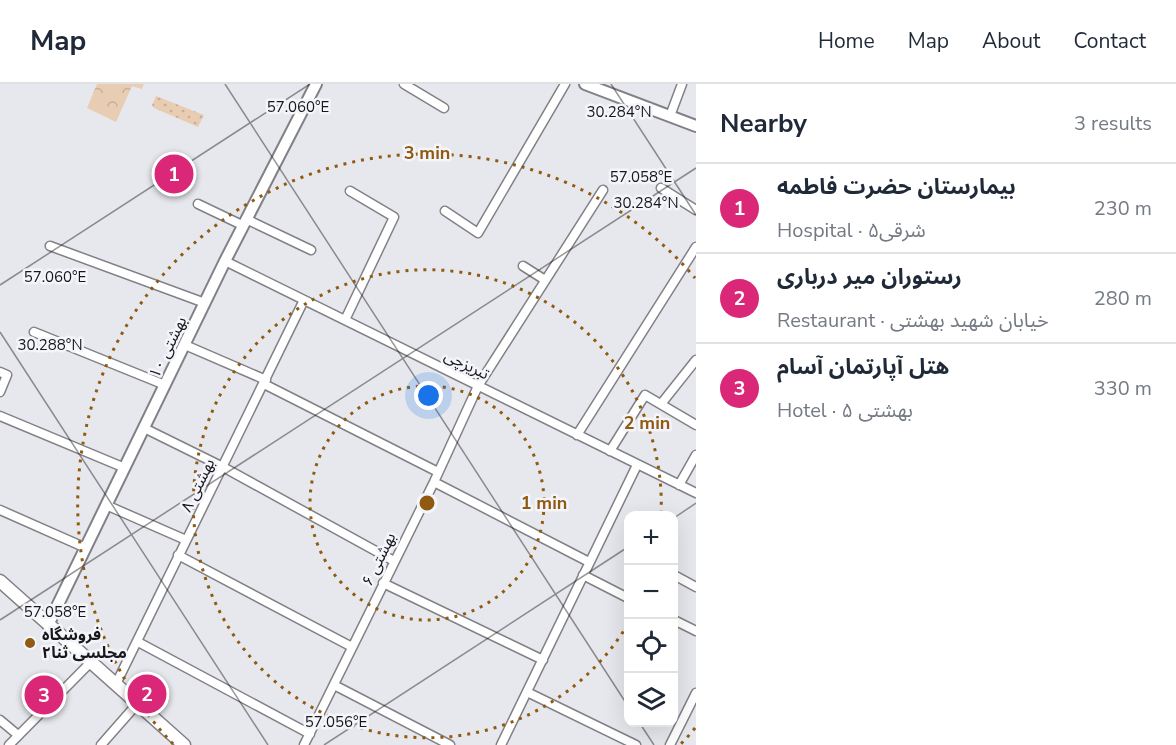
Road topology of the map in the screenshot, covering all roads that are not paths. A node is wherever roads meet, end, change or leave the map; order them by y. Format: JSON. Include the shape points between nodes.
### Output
{"nodes":[{"id":1,"x":316,"y":84,"type":"edge"},
{"id":2,"x":404,"y":84,"type":"edge"},
{"id":3,"x":565,"y":84,"type":"edge"},
{"id":4,"x":585,"y":84,"type":"edge"},
{"id":5,"x":682,"y":84,"type":"edge"},
{"id":6,"x":610,"y":88,"type":"edge"},
{"id":7,"x":444,"y":108,"type":"dead end"},
{"id":8,"x":670,"y":116,"type":"junction"},
{"id":9,"x":696,"y":126,"type":"edge"},
{"id":10,"x":661,"y":188,"type":"dead end"},
{"id":11,"x":603,"y":190,"type":"dead end"},
{"id":12,"x":350,"y":191,"type":"dead end"},
{"id":13,"x":198,"y":204,"type":"dead end"},
{"id":14,"x":696,"y":210,"type":"edge"},
{"id":15,"x":445,"y":212,"type":"dead end"},
{"id":16,"x":244,"y":222,"type":"junction"},
{"id":17,"x":50,"y":246,"type":"dead end"},
{"id":18,"x":696,"y":247,"type":"edge"},
{"id":19,"x":311,"y":250,"type":"dead end"},
{"id":20,"x":225,"y":261,"type":"junction"},
{"id":21,"x":523,"y":266,"type":"dead end"},
{"id":22,"x":545,"y":280,"type":"junction"},
{"id":23,"x":304,"y":300,"type":"junction"},
{"id":24,"x":205,"y":303,"type":"junction"},
{"id":25,"x":345,"y":320,"type":"junction"},
{"id":26,"x":34,"y":332,"type":"dead end"},
{"id":27,"x":185,"y":345,"type":"junction"},
{"id":28,"x":696,"y":360,"type":"edge"},
{"id":29,"x":3,"y":374,"type":"edge"},
{"id":30,"x":265,"y":382,"type":"junction"},
{"id":31,"x":165,"y":385,"type":"junction"},
{"id":32,"x":478,"y":386,"type":"junction"},
{"id":33,"x":0,"y":392,"type":"edge"},
{"id":34,"x":661,"y":404,"type":"junction"},
{"id":35,"x":0,"y":416,"type":"edge"},
{"id":36,"x":696,"y":425,"type":"edge"},
{"id":37,"x":144,"y":428,"type":"junction"},
{"id":38,"x":577,"y":435,"type":"junction"},
{"id":39,"x":610,"y":451,"type":"junction"},
{"id":40,"x":696,"y":455,"type":"edge"},
{"id":41,"x":638,"y":465,"type":"junction"},
{"id":42,"x":223,"y":467,"type":"junction"},
{"id":43,"x":125,"y":468,"type":"junction"},
{"id":44,"x":438,"y":472,"type":"junction"},
{"id":45,"x":434,"y":482,"type":"junction"},
{"id":46,"x":679,"y":485,"type":"junction"},
{"id":47,"x":696,"y":493,"type":"edge"},
{"id":48,"x":106,"y":506,"type":"junction"},
{"id":49,"x":0,"y":510,"type":"edge"},
{"id":50,"x":186,"y":540,"type":"junction"},
{"id":51,"x":86,"y":548,"type":"junction"},
{"id":52,"x":178,"y":555,"type":"junction"},
{"id":53,"x":394,"y":561,"type":"junction"},
{"id":54,"x":589,"y":562,"type":"junction"},
{"id":55,"x":582,"y":575,"type":"junction"},
{"id":56,"x":678,"y":577,"type":"edge"},
{"id":57,"x":0,"y":581,"type":"edge"},
{"id":58,"x":383,"y":583,"type":"junction"},
{"id":59,"x":696,"y":586,"type":"edge"},
{"id":60,"x":624,"y":596,"type":"edge"},
{"id":61,"x":678,"y":622,"type":"edge"},
{"id":62,"x":48,"y":625,"type":"junction"},
{"id":63,"x":696,"y":631,"type":"edge"},
{"id":64,"x":138,"y":642,"type":"junction"},
{"id":65,"x":352,"y":646,"type":"junction"},
{"id":66,"x":543,"y":660,"type":"junction"},
{"id":67,"x":90,"y":663,"type":"junction"},
{"id":68,"x":116,"y":684,"type":"junction"},
{"id":69,"x":334,"y":685,"type":"junction"},
{"id":70,"x":528,"y":692,"type":"junction"},
{"id":71,"x":696,"y":693,"type":"edge"},
{"id":72,"x":137,"y":704,"type":"junction"},
{"id":73,"x":0,"y":720,"type":"edge"},
{"id":74,"x":310,"y":734,"type":"junction"},
{"id":75,"x":18,"y":735,"type":"junction"},
{"id":76,"x":9,"y":745,"type":"edge"},
{"id":77,"x":100,"y":745,"type":"edge"},
{"id":78,"x":184,"y":745,"type":"edge"},
{"id":79,"x":304,"y":745,"type":"edge"},
{"id":80,"x":450,"y":745,"type":"edge"},
{"id":81,"x":501,"y":745,"type":"edge"},
{"id":82,"x":636,"y":745,"type":"edge"},
{"id":83,"x":670,"y":745,"type":"edge"}],
"edges":[{"from":1,"to":16,"type":"street","name":"بهشتی ۱۰"},
{"from":2,"to":7,"type":"street"},
{"from":3,"to":15,"type":"street","via":[[478,233]]},
{"from":4,"to":6,"type":"street"},
{"from":5,"to":8,"type":"street"},
{"from":6,"to":8,"type":"street"},
{"from":8,"to":9,"type":"street"},
{"from":10,"to":14,"type":"street"},
{"from":11,"to":22,"type":"street","name":"بهشتی ۶"},
{"from":12,"to":25,"type":"street","via":[[394,217]]},
{"from":13,"to":16,"type":"street"},
{"from":16,"to":19,"type":"street"},
{"from":16,"to":20,"type":"street","name":"بهشتی ۱۰"},
{"from":17,"to":24,"type":"street"},
{"from":18,"to":38,"type":"street"},
{"from":20,"to":23,"type":"street","name":"تبریزچی"},
{"from":20,"to":24,"type":"street","name":"بهشتی ۱۰"},
{"from":21,"to":22,"type":"street"},
{"from":22,"to":32,"type":"street","name":"بهشتی ۶"},
{"from":23,"to":25,"type":"street","name":"تبریزچی"},
{"from":23,"to":30,"type":"street","name":"بهشتی ۸"},
{"from":24,"to":27,"type":"street","name":"بهشتی ۱۰"},
{"from":25,"to":32,"type":"street","name":"تبریزچی"},
{"from":26,"to":31,"type":"street"},
{"from":27,"to":30,"type":"street"},
{"from":27,"to":31,"type":"street","name":"بهشتی ۱۰"},
{"from":28,"to":34,"type":"street"},
{"from":29,"to":33,"type":"street"},
{"from":30,"to":42,"type":"street","name":"بهشتی ۸"},
{"from":30,"to":44,"type":"street"},
{"from":31,"to":37,"type":"street","name":"بهشتی ۱۰"},
{"from":32,"to":38,"type":"street","name":"تبریزچی"},
{"from":32,"to":44,"type":"street","name":"بهشتی ۶"},
{"from":34,"to":36,"type":"street"},
{"from":34,"to":39,"type":"street","via":[[645,396]]},
{"from":35,"to":43,"type":"street"},
{"from":37,"to":42,"type":"street"},
{"from":37,"to":43,"type":"street","name":"بهشتی ۱۰"},
{"from":38,"to":39,"type":"street","name":"تبریزچی"},
{"from":39,"to":41,"type":"street","name":"تبریزچی"},
{"from":40,"to":46,"type":"street"},
{"from":41,"to":46,"type":"street","name":"تبریزچی"},
{"from":41,"to":54,"type":"street"},
{"from":42,"to":50,"type":"street","name":"بهشتی ۸"},
{"from":42,"to":53,"type":"street"},
{"from":43,"to":48,"type":"street","name":"بهشتی ۱۰"},
{"from":44,"to":45,"type":"street","name":"بهشتی ۶"},
{"from":45,"to":53,"type":"street","name":"بهشتی ۶"},
{"from":45,"to":54,"type":"street"},
{"from":46,"to":47,"type":"street","name":"تبریزچی"},
{"from":48,"to":50,"type":"street"},
{"from":48,"to":51,"type":"street","name":"بهشتی ۱۰"},
{"from":49,"to":51,"type":"street"},
{"from":50,"to":52,"type":"street","name":"بهشتی ۸"},
{"from":51,"to":62,"type":"street","name":"بهشتی ۱۰"},
{"from":52,"to":64,"type":"street","name":"بهشتی ۸"},
{"from":52,"to":65,"type":"street"},
{"from":53,"to":58,"type":"street","name":"بهشتی ۶"},
{"from":54,"to":55,"type":"street"},
{"from":55,"to":60,"type":"street"},
{"from":55,"to":66,"type":"street"},
{"from":56,"to":59,"type":"street"},
{"from":57,"to":62,"type":"main road"},
{"from":58,"to":65,"type":"street","name":"بهشتی ۶"},
{"from":58,"to":66,"type":"street"},
{"from":61,"to":63,"type":"street"},
{"from":62,"to":67,"type":"main road"},
{"from":64,"to":68,"type":"street","name":"بهشتی ۸"},
{"from":64,"to":74,"type":"street"},
{"from":65,"to":69,"type":"street","name":"بهشتی ۶"},
{"from":66,"to":70,"type":"street"},
{"from":67,"to":68,"type":"main road"},
{"from":67,"to":75,"type":"street"},
{"from":68,"to":72,"type":"main road"},
{"from":69,"to":74,"type":"street","name":"بهشتی ۶"},
{"from":69,"to":80,"type":"street"},
{"from":70,"to":81,"type":"street"},
{"from":70,"to":82,"type":"street"},
{"from":71,"to":83,"type":"street"},
{"from":72,"to":77,"type":"street"},
{"from":72,"to":78,"type":"main road"},
{"from":73,"to":75,"type":"street"},
{"from":74,"to":79,"type":"street","name":"بهشتی ۶"},
{"from":75,"to":76,"type":"street"}]}
